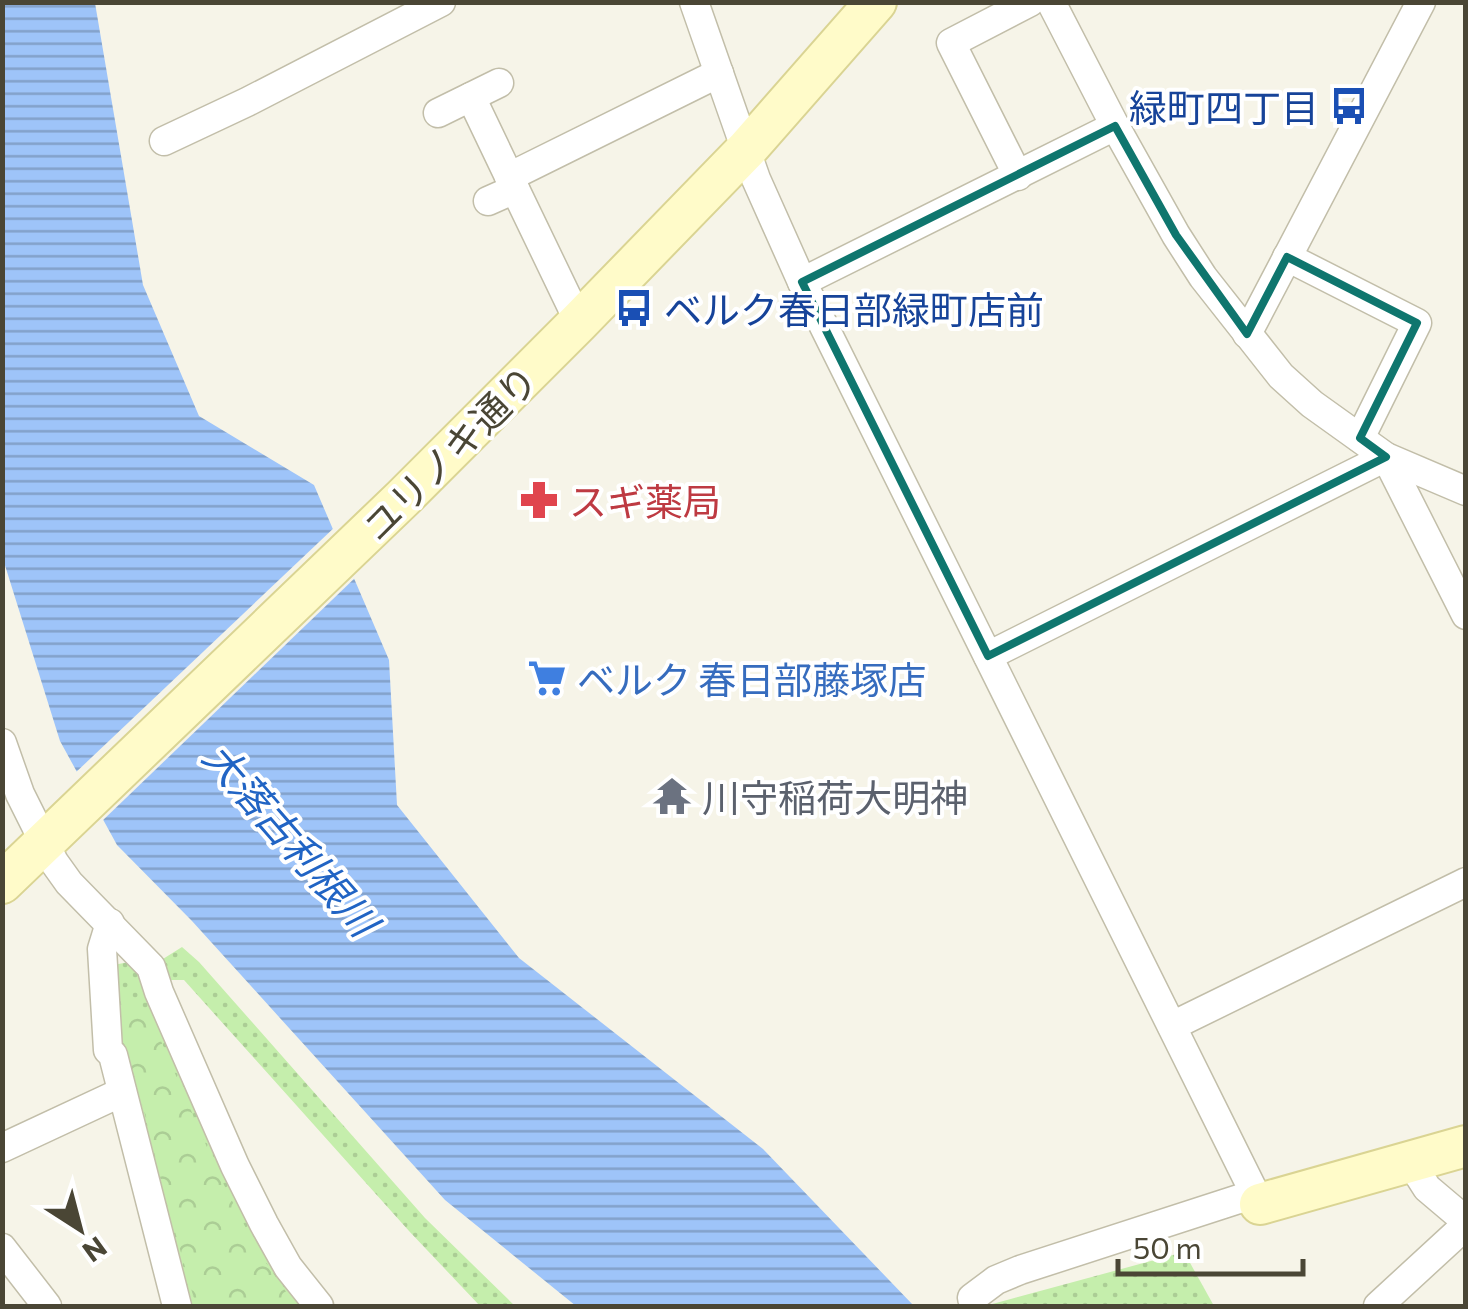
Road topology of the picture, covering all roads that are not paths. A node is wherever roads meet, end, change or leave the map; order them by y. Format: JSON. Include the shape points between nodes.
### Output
{"nodes":[{"id":1,"x":441,"y":2,"type":"edge"},
{"id":2,"x":694,"y":2,"type":"edge"},
{"id":3,"x":876,"y":2,"type":"edge"},
{"id":4,"x":1030,"y":2,"type":"edge"},
{"id":5,"x":1050,"y":2,"type":"edge"},
{"id":6,"x":1420,"y":2,"type":"edge"},
{"id":7,"x":719,"y":72,"type":"junction"},
{"id":8,"x":499,"y":82,"type":"dead end"},
{"id":9,"x":471,"y":97,"type":"junction"},
{"id":10,"x":438,"y":113,"type":"dead end"},
{"id":11,"x":1116,"y":126,"type":"junction"},
{"id":12,"x":164,"y":140,"type":"dead end"},
{"id":13,"x":747,"y":149,"type":"junction"},
{"id":14,"x":1018,"y":176,"type":"junction"},
{"id":15,"x":512,"y":183,"type":"junction"},
{"id":16,"x":488,"y":202,"type":"dead end"},
{"id":17,"x":1287,"y":257,"type":"junction"},
{"id":18,"x":802,"y":282,"type":"junction"},
{"id":19,"x":579,"y":322,"type":"junction"},
{"id":20,"x":1247,"y":334,"type":"junction"},
{"id":21,"x":1360,"y":438,"type":"junction"},
{"id":22,"x":1386,"y":457,"type":"junction"},
{"id":23,"x":1466,"y":491,"type":"edge"},
{"id":24,"x":1466,"y":615,"type":"edge"},
{"id":25,"x":988,"y":656,"type":"junction"},
{"id":26,"x":2,"y":742,"type":"edge"},
{"id":27,"x":46,"y":843,"type":"junction"},
{"id":28,"x":1466,"y":882,"type":"edge"},
{"id":29,"x":2,"y":883,"type":"edge"},
{"id":30,"x":110,"y":923,"type":"junction"},
{"id":31,"x":1172,"y":1026,"type":"junction"},
{"id":32,"x":122,"y":1092,"type":"junction"},
{"id":33,"x":1466,"y":1146,"type":"edge"},
{"id":34,"x":2,"y":1148,"type":"edge"},
{"id":35,"x":1411,"y":1162,"type":"junction"},
{"id":36,"x":1260,"y":1204,"type":"junction"},
{"id":37,"x":1466,"y":1223,"type":"edge"},
{"id":38,"x":2,"y":1248,"type":"edge"},
{"id":39,"x":972,"y":1298,"type":"dead end"},
{"id":40,"x":47,"y":1306,"type":"edge"},
{"id":41,"x":177,"y":1306,"type":"edge"},
{"id":42,"x":319,"y":1306,"type":"edge"},
{"id":43,"x":1378,"y":1306,"type":"edge"}],
"edges":[{"from":1,"to":12,"type":"street"},
{"from":2,"to":7,"type":"street"},
{"from":3,"to":13,"type":"street","name":"ユリノキ通り"},
{"from":4,"to":14,"type":"street","via":[[952,44]]},
{"from":5,"to":11,"type":"street"},
{"from":6,"to":17,"type":"street"},
{"from":7,"to":13,"type":"street"},
{"from":7,"to":15,"type":"street"},
{"from":8,"to":9,"type":"street"},
{"from":9,"to":10,"type":"street"},
{"from":9,"to":15,"type":"street"},
{"from":11,"to":14,"type":"street"},
{"from":11,"to":20,"type":"street","via":[[1176,235]]},
{"from":13,"to":18,"type":"street"},
{"from":13,"to":19,"type":"street","name":"ユリノキ通り"},
{"from":14,"to":18,"type":"street"},
{"from":15,"to":16,"type":"street"},
{"from":15,"to":19,"type":"street"},
{"from":17,"to":20,"type":"street"},
{"from":17,"to":21,"type":"street","via":[[1417,323]]},
{"from":18,"to":25,"type":"street"},
{"from":19,"to":27,"type":"street","name":"ユリノキ通り"},
{"from":20,"to":21,"type":"street","via":[[1281,376]]},
{"from":21,"to":22,"type":"street"},
{"from":22,"to":23,"type":"street"},
{"from":22,"to":24,"type":"street"},
{"from":22,"to":25,"type":"street"},
{"from":25,"to":31,"type":"street"},
{"from":26,"to":27,"type":"street"},
{"from":27,"to":29,"type":"street","name":"ユリノキ通り"},
{"from":27,"to":30,"type":"street","via":[[69,883]]},
{"from":28,"to":31,"type":"street"},
{"from":30,"to":32,"type":"street","via":[[102,949],[108,1050]]},
{"from":30,"to":42,"type":"street","via":[[151,967],[235,1166],[288,1267]]},
{"from":31,"to":36,"type":"street"},
{"from":32,"to":34,"type":"street"},
{"from":32,"to":41,"type":"street"},
{"from":33,"to":35,"type":"street"},
{"from":35,"to":36,"type":"street"},
{"from":35,"to":37,"type":"street","via":[[1427,1188]]},
{"from":36,"to":39,"type":"street","via":[[1242,1198],[1020,1270]]},
{"from":37,"to":43,"type":"street"},
{"from":38,"to":40,"type":"street"}]}
